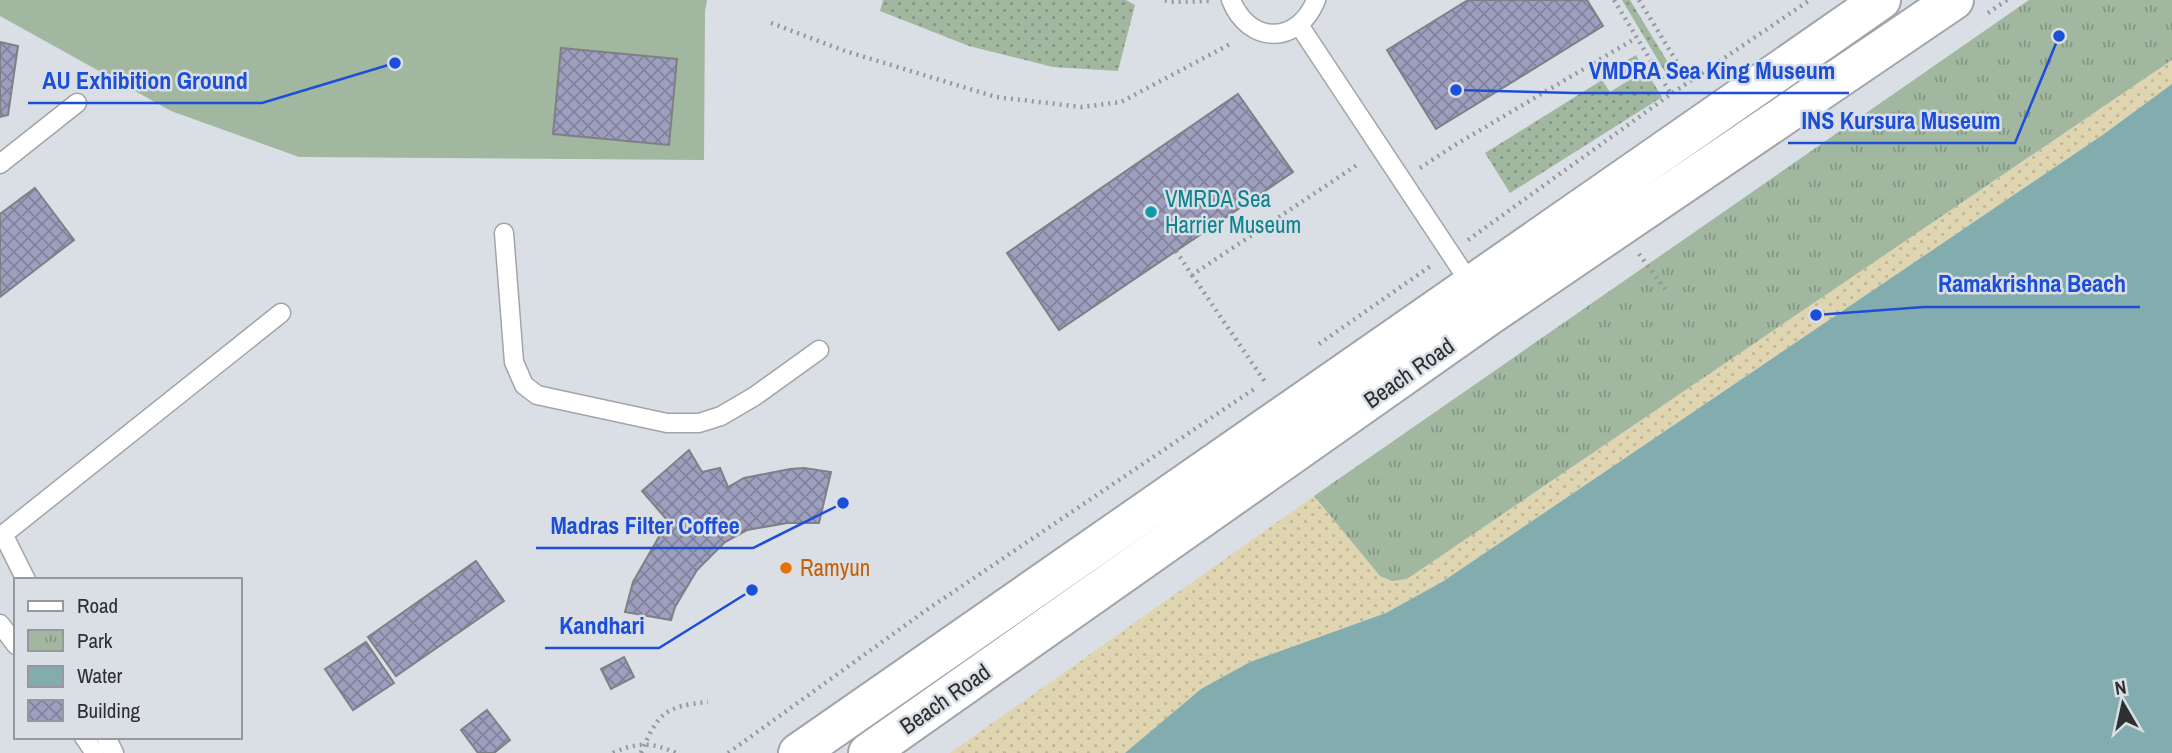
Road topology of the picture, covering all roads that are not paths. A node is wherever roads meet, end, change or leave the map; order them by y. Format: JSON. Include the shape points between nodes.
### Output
{"nodes":[{"id":1,"x":1231,"y":0,"type":"edge"},
{"id":2,"x":1315,"y":0,"type":"edge"},
{"id":3,"x":1881,"y":0,"type":"edge"},
{"id":4,"x":1954,"y":0,"type":"edge"},
{"id":5,"x":1299,"y":25,"type":"junction"},
{"id":6,"x":77,"y":103,"type":"dead end"},
{"id":7,"x":0,"y":164,"type":"edge"},
{"id":8,"x":504,"y":233,"type":"dead end"},
{"id":9,"x":1481,"y":300,"type":"junction"},
{"id":10,"x":281,"y":313,"type":"dead end"},
{"id":11,"x":819,"y":350,"type":"dead end"},
{"id":12,"x":2,"y":536,"type":"edge"},
{"id":13,"x":25,"y":578,"type":"edge"},
{"id":14,"x":0,"y":624,"type":"edge"},
{"id":15,"x":14,"y":642,"type":"edge"},
{"id":16,"x":951,"y":671,"type":"junction"},
{"id":17,"x":798,"y":753,"type":"edge"},
{"id":18,"x":868,"y":753,"type":"edge"}],
"edges":[{"from":1,"to":5,"type":"lane","via":[[1245,24],[1257,31],[1287,32]]},
{"from":2,"to":5,"type":"lane"},
{"from":3,"to":9,"type":"main road","name":"Beach Road"},
{"from":4,"to":9,"type":"main road","name":"Beach Road"},
{"from":5,"to":9,"type":"lane"},
{"from":6,"to":7,"type":"lane"},
{"from":8,"to":11,"type":"lane","via":[[514,362],[524,385],[537,395],[667,423],[699,423],[733,410]]},
{"from":9,"to":16,"type":"main road","name":"Beach Road"},
{"from":10,"to":12,"type":"lane"},
{"from":12,"to":13,"type":"lane"},
{"from":14,"to":15,"type":"lane"},
{"from":16,"to":17,"type":"main road","name":"Beach Road"},
{"from":16,"to":18,"type":"main road","name":"Beach Road"}]}
